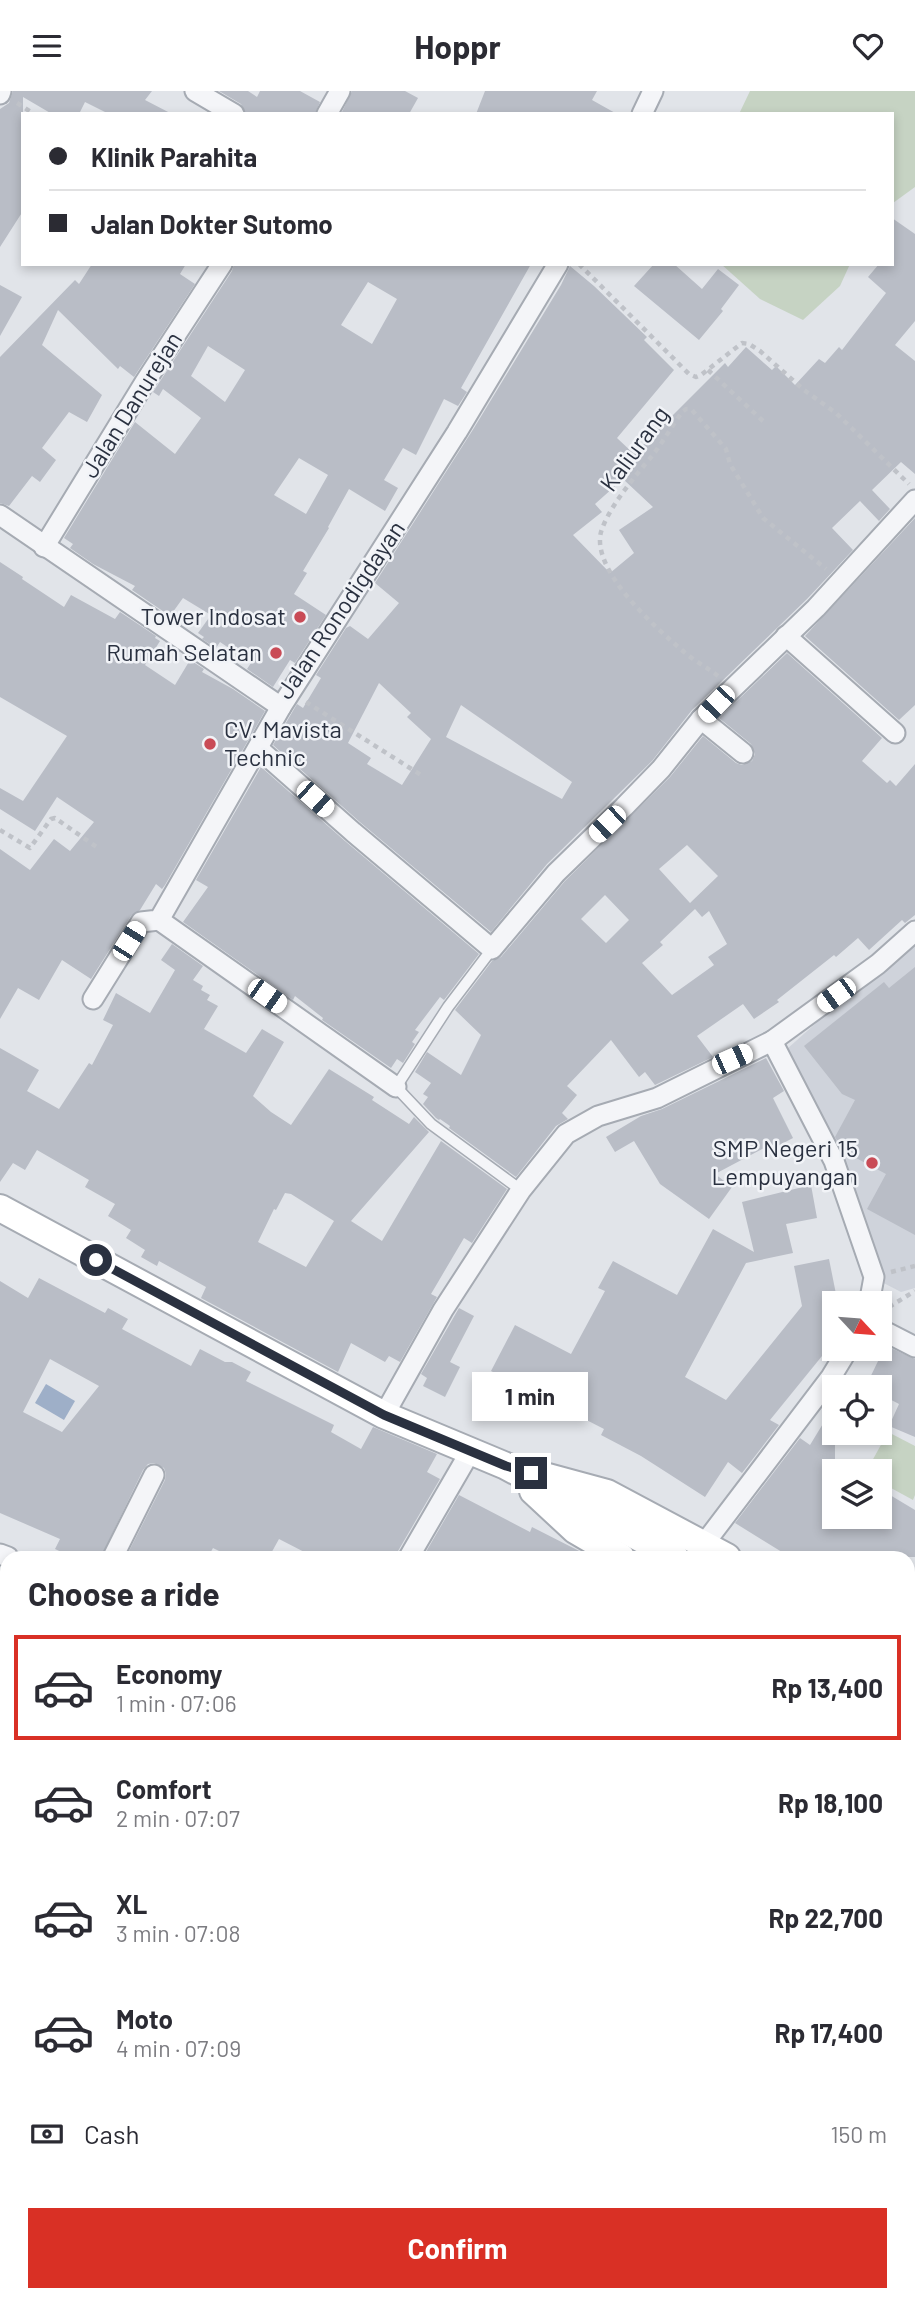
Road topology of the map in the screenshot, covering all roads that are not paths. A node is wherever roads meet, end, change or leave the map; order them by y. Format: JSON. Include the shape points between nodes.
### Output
{"nodes":[{"id":1,"x":195,"y":91,"type":"edge"},
{"id":2,"x":340,"y":91,"type":"edge"},
{"id":3,"x":653,"y":91,"type":"edge"},
{"id":4,"x":231,"y":112,"type":"edge"},
{"id":5,"x":328,"y":112,"type":"edge"},
{"id":6,"x":643,"y":112,"type":"edge"},
{"id":7,"x":221,"y":266,"type":"edge"},
{"id":8,"x":552,"y":266,"type":"edge"},
{"id":9,"x":915,"y":500,"type":"edge"},
{"id":10,"x":0,"y":515,"type":"edge"},
{"id":11,"x":44,"y":547,"type":"junction"},
{"id":12,"x":786,"y":636,"type":"junction"},
{"id":13,"x":286,"y":700,"type":"junction"},
{"id":14,"x":701,"y":719,"type":"junction"},
{"id":15,"x":895,"y":733,"type":"dead end"},
{"id":16,"x":258,"y":749,"type":"junction"},
{"id":17,"x":743,"y":753,"type":"dead end"},
{"id":18,"x":159,"y":920,"type":"junction"},
{"id":19,"x":915,"y":931,"type":"edge"},
{"id":20,"x":492,"y":949,"type":"junction"},
{"id":21,"x":93,"y":999,"type":"dead end"},
{"id":22,"x":772,"y":1041,"type":"junction"},
{"id":23,"x":396,"y":1087,"type":"junction"},
{"id":24,"x":521,"y":1190,"type":"junction"},
{"id":25,"x":0,"y":1208,"type":"edge"},
{"id":26,"x":871,"y":1291,"type":"edge"},
{"id":27,"x":892,"y":1335,"type":"edge"},
{"id":28,"x":915,"y":1347,"type":"edge"},
{"id":29,"x":841,"y":1361,"type":"edge"},
{"id":30,"x":384,"y":1415,"type":"junction"},
{"id":31,"x":470,"y":1452,"type":"junction"},
{"id":32,"x":506,"y":1466,"type":"junction"},
{"id":33,"x":154,"y":1475,"type":"dead end"},
{"id":34,"x":704,"y":1544,"type":"junction"},
{"id":35,"x":116,"y":1551,"type":"edge"},
{"id":36,"x":412,"y":1551,"type":"edge"},
{"id":37,"x":611,"y":1551,"type":"edge"},
{"id":38,"x":664,"y":1551,"type":"edge"},
{"id":39,"x":716,"y":1551,"type":"edge"}],
"edges":[{"from":1,"to":4,"type":"street"},
{"from":2,"to":5,"type":"street"},
{"from":3,"to":6,"type":"street"},
{"from":7,"to":11,"type":"street","name":"Jalan Danurejan"},
{"from":8,"to":13,"type":"street","name":"Jalan Ronodigdayan","via":[[457,432]]},
{"from":9,"to":12,"type":"street"},
{"from":10,"to":11,"type":"street","name":"Jalan Ronodigdayan"},
{"from":11,"to":13,"type":"street","name":"Jalan Ronodigdayan"},
{"from":12,"to":14,"type":"street"},
{"from":12,"to":15,"type":"street"},
{"from":13,"to":16,"type":"street"},
{"from":14,"to":17,"type":"street"},
{"from":14,"to":20,"type":"street","via":[[661,769],[556,873]]},
{"from":16,"to":18,"type":"street"},
{"from":16,"to":20,"type":"street"},
{"from":18,"to":21,"type":"street","via":[[141,922]]},
{"from":18,"to":23,"type":"street"},
{"from":19,"to":22,"type":"street","via":[[878,964]]},
{"from":20,"to":23,"type":"lane"},
{"from":22,"to":24,"type":"street","via":[[657,1098],[582,1124],[566,1134]]},
{"from":22,"to":26,"type":"street","via":[[834,1161],[874,1277]]},
{"from":23,"to":24,"type":"lane","via":[[431,1124]]},
{"from":24,"to":30,"type":"street","via":[[443,1310]]},
{"from":25,"to":30,"type":"main road"},
{"from":27,"to":28,"type":"street"},
{"from":29,"to":34,"type":"street"},
{"from":30,"to":31,"type":"main road"},
{"from":31,"to":32,"type":"main road"},
{"from":31,"to":36,"type":"street"},
{"from":32,"to":34,"type":"main road","via":[[607,1493]]},
{"from":32,"to":37,"type":"main road","via":[[575,1530]]},
{"from":32,"to":38,"type":"main road"},
{"from":33,"to":35,"type":"street"},
{"from":34,"to":39,"type":"main road"}]}
